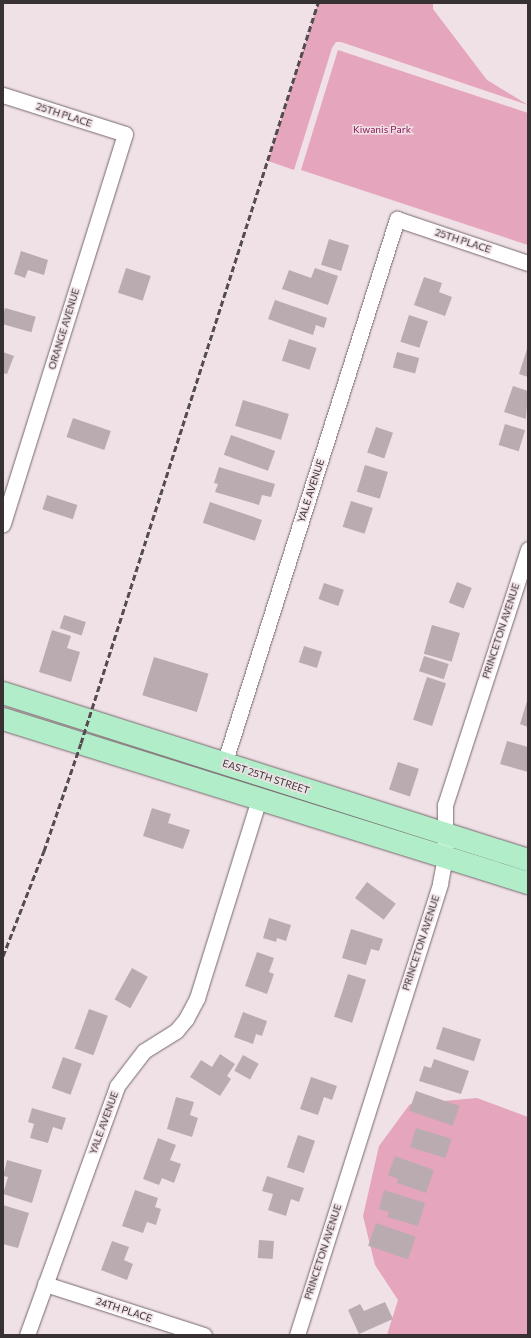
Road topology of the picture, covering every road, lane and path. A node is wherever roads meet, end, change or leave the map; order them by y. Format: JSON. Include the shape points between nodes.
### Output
{"nodes":[{"id":1,"x":3,"y":96,"type":"edge"},
{"id":2,"x":125,"y":134,"type":"joint"},
{"id":3,"x":397,"y":219,"type":"joint"},
{"id":4,"x":528,"y":263,"type":"edge"},
{"id":5,"x":3,"y":524,"type":"edge"},
{"id":6,"x":528,"y":548,"type":"edge"},
{"id":7,"x":3,"y":693,"type":"edge"},
{"id":8,"x":3,"y":705,"type":"edge"},
{"id":9,"x":69,"y":714,"type":"junction"},
{"id":10,"x":3,"y":719,"type":"edge"},
{"id":11,"x":224,"y":764,"type":"junction"},
{"id":12,"x":259,"y":799,"type":"junction"},
{"id":13,"x":445,"y":834,"type":"junction"},
{"id":14,"x":445,"y":857,"type":"junction"},
{"id":15,"x":528,"y":860,"type":"edge"},
{"id":16,"x":528,"y":883,"type":"edge"},
{"id":17,"x":45,"y":1284,"type":"junction"},
{"id":18,"x":27,"y":1335,"type":"edge"},
{"id":19,"x":204,"y":1335,"type":"edge"},
{"id":20,"x":297,"y":1335,"type":"edge"}],
"edges":[{"from":1,"to":2,"type":"street","name":"25TH PLACE"},
{"from":2,"to":5,"type":"street","name":"ORANGE AVENUE"},
{"from":3,"to":4,"type":"street","name":"25TH PLACE"},
{"from":3,"to":11,"type":"street","name":"YALE AVENUE"},
{"from":6,"to":13,"type":"street","name":"PRINCETON AVENUE","via":[[445,805]]},
{"from":7,"to":9,"type":"main road","name":"EAST 25TH STREET"},
{"from":8,"to":9,"type":"main road","via":[[41,717]]},
{"from":9,"to":11,"type":"main road","name":"EAST 25TH STREET"},
{"from":10,"to":12,"type":"main road"},
{"from":11,"to":13,"type":"main road","name":"EAST 25TH STREET"},
{"from":12,"to":14,"type":"main road"},
{"from":12,"to":17,"type":"street","name":"YALE AVENUE","via":[[197,998],[176,1031],[144,1051],[117,1086]]},
{"from":13,"to":14,"type":"street","name":"PRINCETON AVENUE"},
{"from":13,"to":15,"type":"main road","name":"EAST 25TH STREET"},
{"from":14,"to":16,"type":"main road"},
{"from":14,"to":20,"type":"street","name":"PRINCETON AVENUE","via":[[440,883]]},
{"from":17,"to":18,"type":"street","name":"YALE AVENUE"},
{"from":17,"to":19,"type":"street","name":"24TH PLACE"}]}
